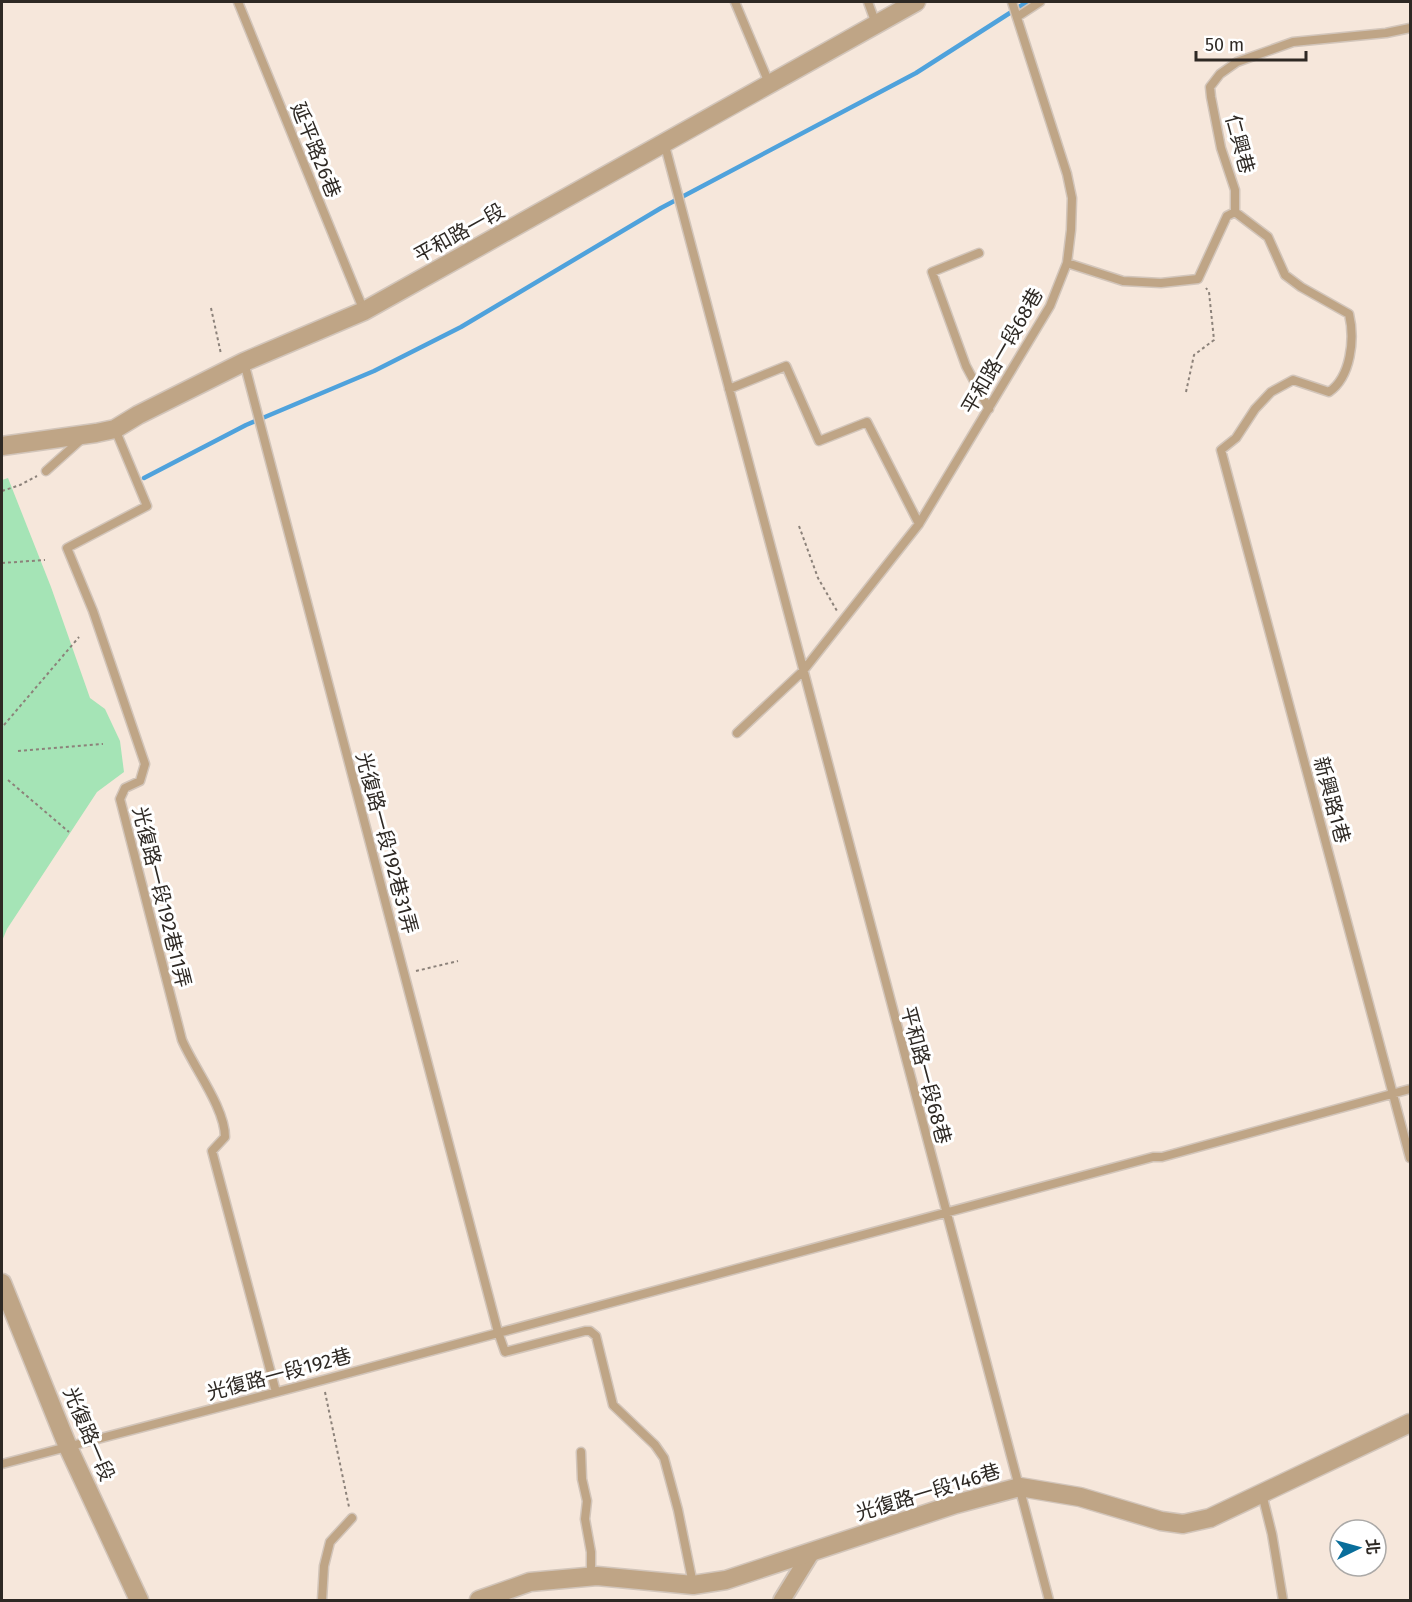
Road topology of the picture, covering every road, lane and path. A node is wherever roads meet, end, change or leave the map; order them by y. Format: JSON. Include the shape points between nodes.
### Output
{"nodes":[{"id":1,"x":238,"y":2,"type":"edge"},
{"id":2,"x":735,"y":2,"type":"edge"},
{"id":3,"x":868,"y":2,"type":"edge"},
{"id":4,"x":916,"y":2,"type":"edge"},
{"id":5,"x":1012,"y":2,"type":"edge"},
{"id":6,"x":1041,"y":2,"type":"edge"},
{"id":7,"x":1017,"y":17,"type":"junction"},
{"id":8,"x":876,"y":24,"type":"junction"},
{"id":9,"x":1410,"y":28,"type":"edge"},
{"id":10,"x":769,"y":83,"type":"junction"},
{"id":11,"x":664,"y":142,"type":"junction"},
{"id":12,"x":1235,"y":212,"type":"junction"},
{"id":13,"x":979,"y":253,"type":"dead end"},
{"id":14,"x":1067,"y":263,"type":"junction"},
{"id":15,"x":1198,"y":279,"type":"junction"},
{"id":16,"x":211,"y":308,"type":"dead end"},
{"id":17,"x":364,"y":311,"type":"junction"},
{"id":18,"x":244,"y":362,"type":"junction"},
{"id":19,"x":225,"y":371,"type":"junction"},
{"id":20,"x":729,"y":389,"type":"junction"},
{"id":21,"x":1186,"y":392,"type":"dead end"},
{"id":22,"x":989,"y":409,"type":"junction"},
{"id":23,"x":115,"y":429,"type":"junction"},
{"id":24,"x":87,"y":435,"type":"junction"},
{"id":25,"x":2,"y":446,"type":"edge"},
{"id":26,"x":46,"y":471,"type":"joint"},
{"id":27,"x":2,"y":491,"type":"edge"},
{"id":28,"x":920,"y":524,"type":"junction"},
{"id":29,"x":799,"y":526,"type":"dead end"},
{"id":30,"x":45,"y":560,"type":"dead end"},
{"id":31,"x":2,"y":563,"type":"edge"},
{"id":32,"x":842,"y":621,"type":"junction"},
{"id":33,"x":78,"y":637,"type":"dead end"},
{"id":34,"x":803,"y":671,"type":"junction"},
{"id":35,"x":4,"y":724,"type":"dead end"},
{"id":36,"x":737,"y":733,"type":"dead end"},
{"id":37,"x":103,"y":744,"type":"dead end"},
{"id":38,"x":18,"y":751,"type":"dead end"},
{"id":39,"x":8,"y":780,"type":"dead end"},
{"id":40,"x":69,"y":832,"type":"dead end"},
{"id":41,"x":458,"y":961,"type":"dead end"},
{"id":42,"x":404,"y":974,"type":"junction"},
{"id":43,"x":1410,"y":1089,"type":"edge"},
{"id":44,"x":1393,"y":1094,"type":"junction"},
{"id":45,"x":1410,"y":1158,"type":"edge"},
{"id":46,"x":945,"y":1212,"type":"junction"},
{"id":47,"x":2,"y":1283,"type":"edge"},
{"id":48,"x":498,"y":1332,"type":"junction"},
{"id":49,"x":323,"y":1380,"type":"junction"},
{"id":50,"x":276,"y":1392,"type":"junction"},
{"id":51,"x":1410,"y":1424,"type":"edge"},
{"id":52,"x":69,"y":1447,"type":"junction"},
{"id":53,"x":580,"y":1452,"type":"dead end"},
{"id":54,"x":2,"y":1464,"type":"edge"},
{"id":55,"x":1020,"y":1487,"type":"junction"},
{"id":56,"x":1262,"y":1494,"type":"junction"},
{"id":57,"x":352,"y":1518,"type":"joint"},
{"id":58,"x":811,"y":1553,"type":"junction"},
{"id":59,"x":591,"y":1577,"type":"junction"},
{"id":60,"x":693,"y":1585,"type":"junction"},
{"id":61,"x":138,"y":1600,"type":"edge"},
{"id":62,"x":322,"y":1600,"type":"edge"},
{"id":63,"x":479,"y":1600,"type":"edge"},
{"id":64,"x":782,"y":1600,"type":"edge"},
{"id":65,"x":1049,"y":1600,"type":"edge"},
{"id":66,"x":1283,"y":1600,"type":"edge"}],
"edges":[{"from":1,"to":17,"type":"lane","name":"延平路26巷"},
{"from":2,"to":10,"type":"lane"},
{"from":3,"to":8,"type":"lane"},
{"from":4,"to":8,"type":"street","name":"平和路一段"},
{"from":5,"to":7,"type":"lane","name":"平和路一段68巷"},
{"from":6,"to":7,"type":"lane"},
{"from":7,"to":14,"type":"lane","name":"平和路一段68巷","via":[[1072,198]]},
{"from":8,"to":10,"type":"street","name":"平和路一段"},
{"from":9,"to":12,"type":"lane","name":"仁興巷","via":[[1293,42],[1237,62],[1220,75],[1210,87],[1211,97],[1221,148],[1235,190]]},
{"from":10,"to":11,"type":"street","name":"平和路一段"},
{"from":11,"to":17,"type":"street","name":"平和路一段"},
{"from":11,"to":20,"type":"lane","name":"平和路一段68巷"},
{"from":12,"to":15,"type":"lane","via":[[1227,216]]},
{"from":12,"to":44,"type":"lane","name":"新興路1巷","via":[[1268,237],[1285,275],[1349,314],[1352,327],[1347,368],[1338,385],[1329,392],[1293,380],[1271,392],[1236,438],[1221,450]]},
{"from":13,"to":22,"type":"lane","via":[[932,272],[966,366]]},
{"from":14,"to":15,"type":"lane","via":[[1123,281],[1161,283]]},
{"from":14,"to":22,"type":"lane","name":"平和路一段68巷","via":[[1050,306]]},
{"from":15,"to":21,"type":"path","via":[[1209,292],[1214,340],[1194,355]]},
{"from":16,"to":19,"type":"path"},
{"from":17,"to":18,"type":"street","name":"平和路一段"},
{"from":18,"to":19,"type":"street","name":"平和路一段"},
{"from":18,"to":42,"type":"lane","name":"光復路一段192巷31弄"},
{"from":19,"to":23,"type":"street","name":"平和路一段"},
{"from":20,"to":28,"type":"lane","via":[[786,366],[819,441],[867,422]]},
{"from":20,"to":34,"type":"lane","name":"平和路一段68巷"},
{"from":22,"to":28,"type":"lane","name":"平和路一段68巷"},
{"from":23,"to":24,"type":"street","name":"平和路一段"},
{"from":23,"to":50,"type":"lane","name":"光復路一段192巷11弄","via":[[147,506],[67,548],[93,611],[145,764],[140,781],[125,788],[120,799],[182,1040],[217,1104],[225,1128],[225,1137],[212,1151]]},
{"from":24,"to":25,"type":"street","name":"平和路一段"},
{"from":24,"to":26,"type":"lane"},
{"from":26,"to":27,"type":"path"},
{"from":28,"to":32,"type":"lane","name":"平和路一段68巷"},
{"from":29,"to":32,"type":"path","via":[[818,579]]},
{"from":30,"to":31,"type":"path"},
{"from":32,"to":34,"type":"lane","name":"平和路一段68巷"},
{"from":33,"to":35,"type":"path"},
{"from":34,"to":36,"type":"lane"},
{"from":34,"to":46,"type":"lane","name":"平和路一段68巷"},
{"from":37,"to":38,"type":"path"},
{"from":39,"to":40,"type":"path"},
{"from":41,"to":42,"type":"path"},
{"from":42,"to":48,"type":"lane","name":"光復路一段192巷31弄"},
{"from":43,"to":44,"type":"lane","name":"光復路一段192巷"},
{"from":44,"to":45,"type":"lane","name":"新興路1巷"},
{"from":44,"to":46,"type":"lane","name":"光復路一段192巷"},
{"from":46,"to":48,"type":"lane","name":"光復路一段192巷"},
{"from":46,"to":55,"type":"lane","name":"平和路一段68巷"},
{"from":47,"to":52,"type":"street","name":"光復路一段"},
{"from":48,"to":49,"type":"lane","name":"光復路一段192巷"},
{"from":48,"to":60,"type":"lane","via":[[505,1352],[585,1331],[596,1336],[613,1405],[664,1458]]},
{"from":49,"to":50,"type":"lane","name":"光復路一段192巷"},
{"from":49,"to":57,"type":"path"},
{"from":50,"to":52,"type":"lane","name":"光復路一段192巷"},
{"from":51,"to":56,"type":"street","name":"光復路一段146巷"},
{"from":52,"to":54,"type":"lane","name":"光復路一段192巷"},
{"from":52,"to":61,"type":"street","name":"光復路一段"},
{"from":53,"to":59,"type":"lane"},
{"from":55,"to":56,"type":"street","name":"光復路一段146巷","via":[[1080,1497],[1183,1524],[1210,1518]]},
{"from":55,"to":58,"type":"street","name":"光復路一段146巷","via":[[956,1504]]},
{"from":55,"to":65,"type":"lane","name":"平和路一段68巷"},
{"from":56,"to":66,"type":"lane"},
{"from":57,"to":62,"type":"lane","via":[[330,1542]]},
{"from":58,"to":60,"type":"street","name":"光復路一段146巷","via":[[726,1580]]},
{"from":58,"to":64,"type":"street"},
{"from":59,"to":60,"type":"street","name":"光復路一段146巷"},
{"from":59,"to":63,"type":"street","name":"光復路一段146巷","via":[[530,1582]]}]}
